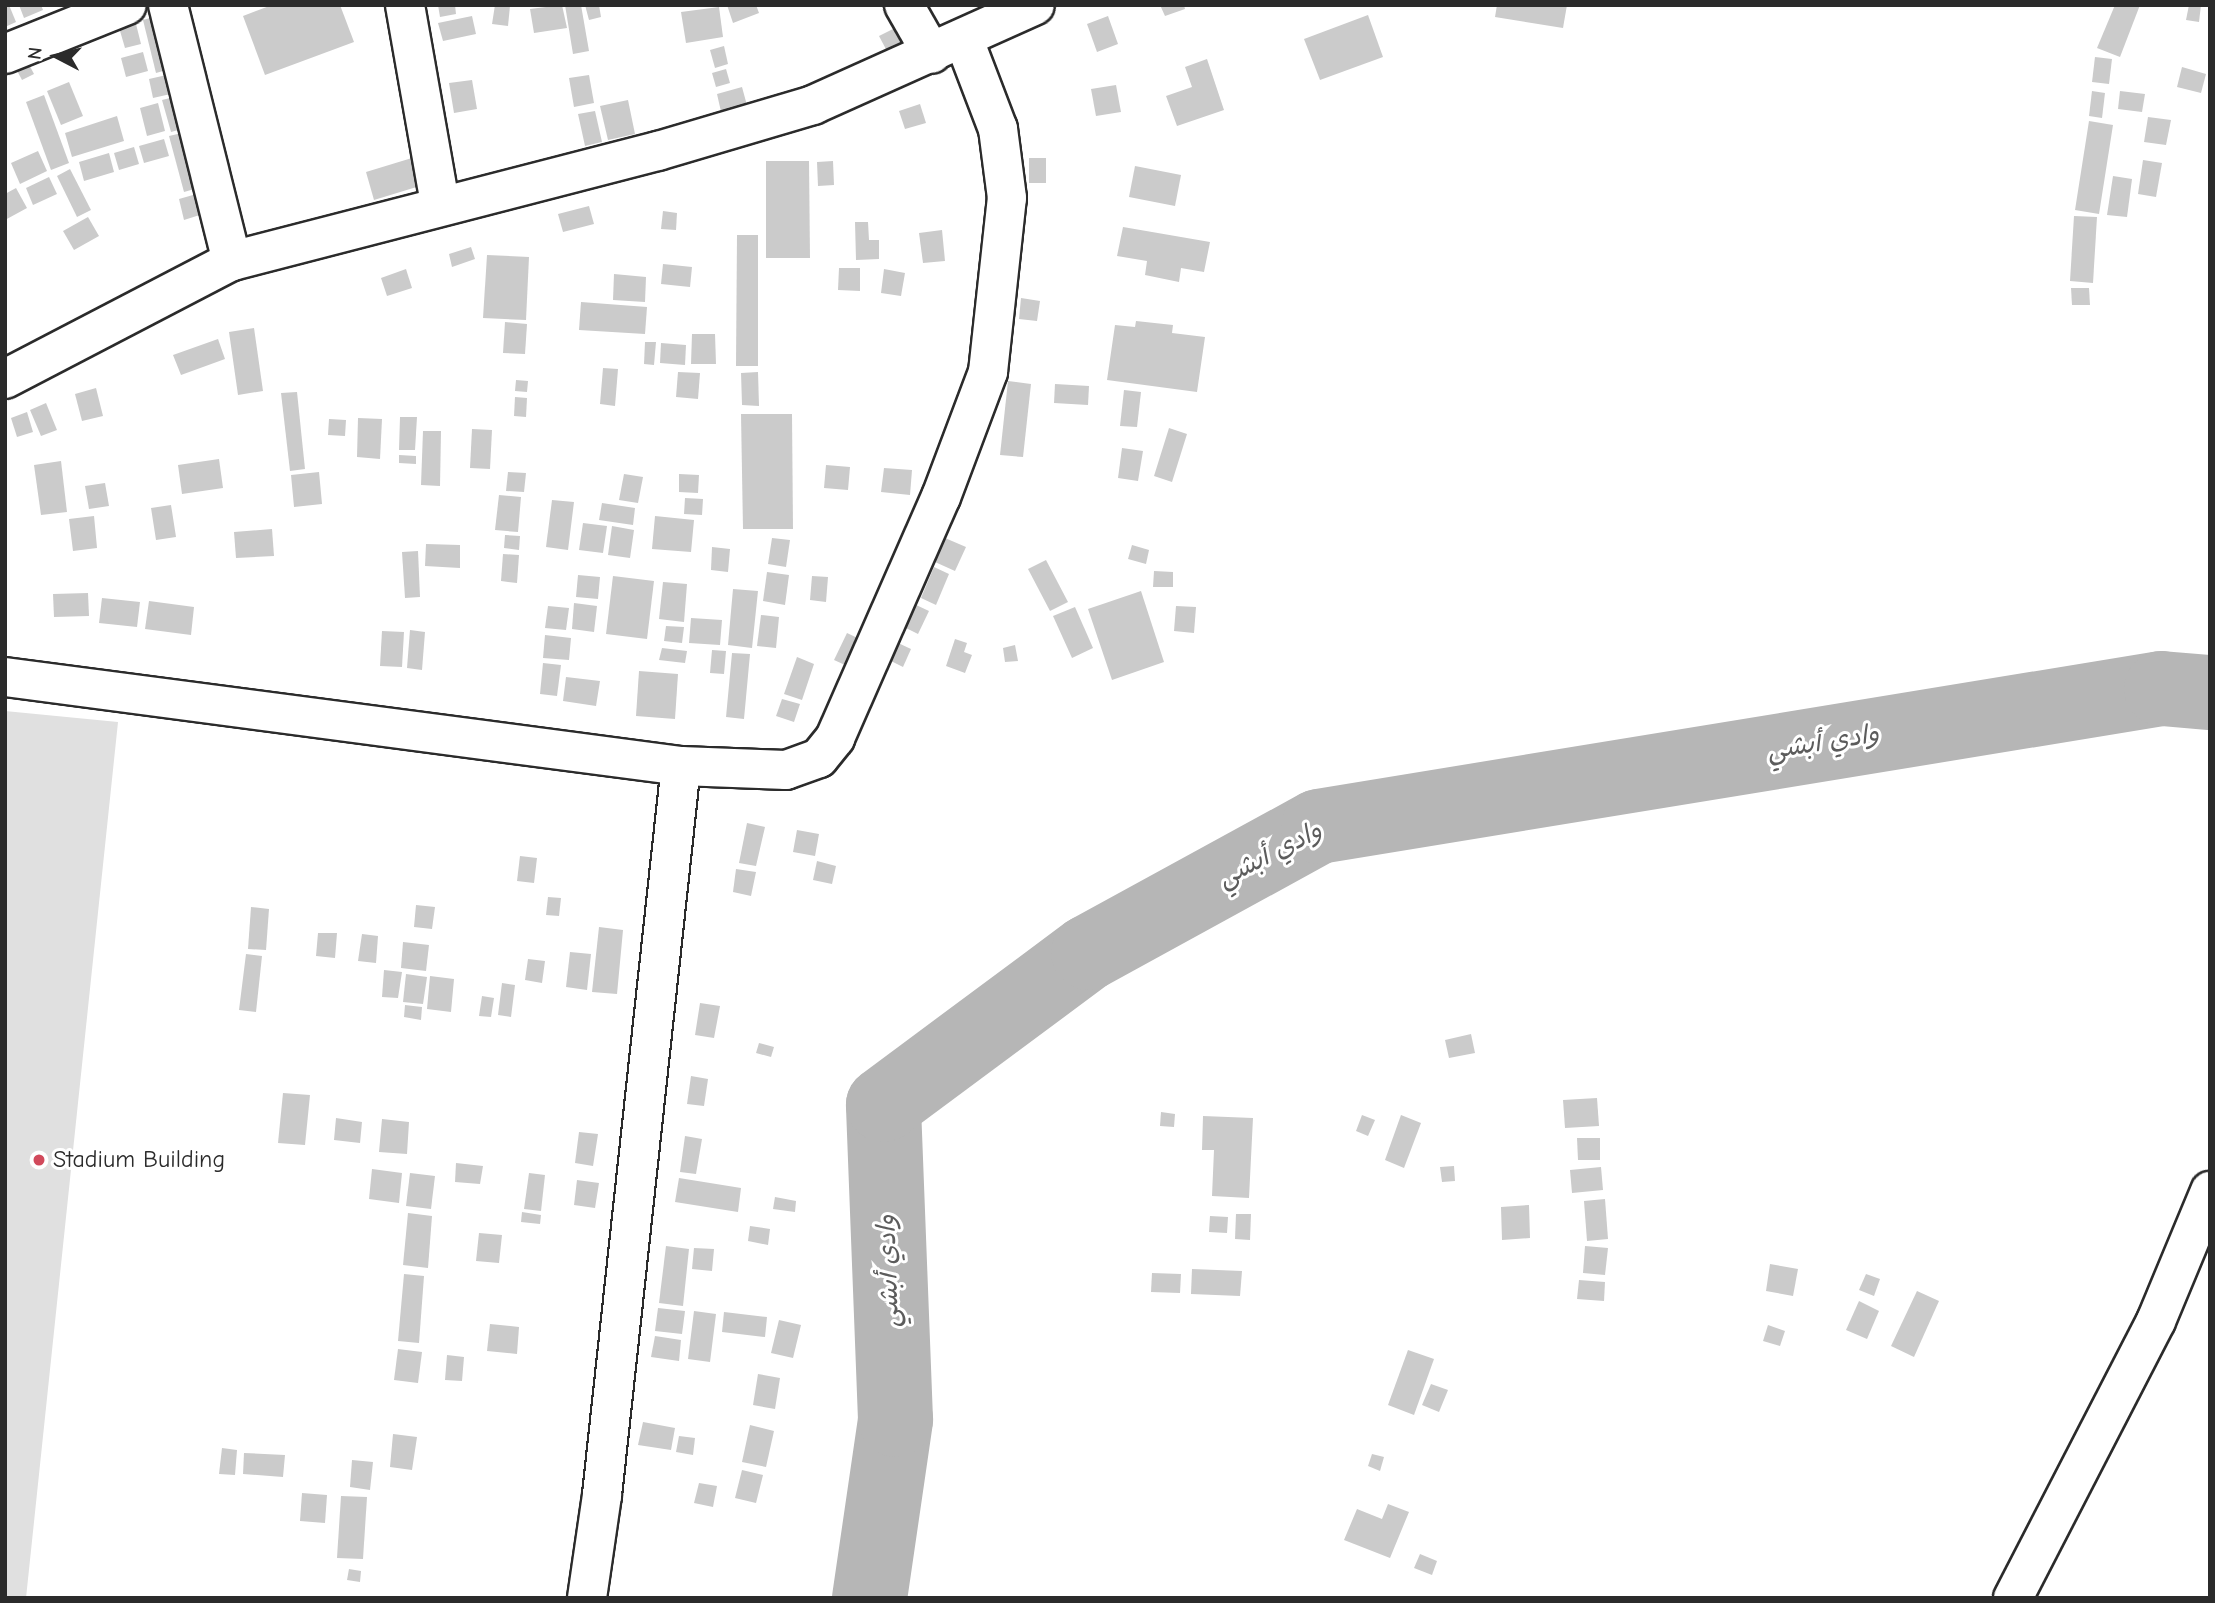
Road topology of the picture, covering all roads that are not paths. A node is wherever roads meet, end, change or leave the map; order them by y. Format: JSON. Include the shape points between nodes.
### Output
{"nodes":[{"id":1,"x":127,"y":5,"type":"edge"},
{"id":2,"x":168,"y":5,"type":"edge"},
{"id":3,"x":405,"y":5,"type":"edge"},
{"id":4,"x":904,"y":5,"type":"edge"},
{"id":5,"x":1035,"y":5,"type":"edge"},
{"id":6,"x":948,"y":47,"type":"junction"},
{"id":7,"x":5,"y":54,"type":"edge"},
{"id":8,"x":440,"y":204,"type":"junction"},
{"id":9,"x":232,"y":261,"type":"junction"},
{"id":10,"x":8,"y":369,"type":"edge"},
{"id":11,"x":5,"y":677,"type":"edge"},
{"id":12,"x":681,"y":766,"type":"junction"},
{"id":13,"x":2210,"y":1191,"type":"edge"},
{"id":14,"x":587,"y":1598,"type":"edge"},
{"id":15,"x":2013,"y":1598,"type":"edge"}],
"edges":[{"from":1,"to":7,"type":"street"},
{"from":2,"to":9,"type":"street"},
{"from":3,"to":8,"type":"street"},
{"from":4,"to":6,"type":"street"},
{"from":5,"to":6,"type":"street"},
{"from":6,"to":8,"type":"street","via":[[813,105],[658,151]]},
{"from":6,"to":12,"type":"street","via":[[999,129],[1007,198],[988,372],[942,497],[835,738],[819,758],[786,770]]},
{"from":8,"to":9,"type":"street"},
{"from":9,"to":10,"type":"street"},
{"from":11,"to":12,"type":"street"},
{"from":12,"to":14,"type":"street","via":[[604,1482]]},
{"from":13,"to":15,"type":"street","via":[[2156,1321]]}]}
